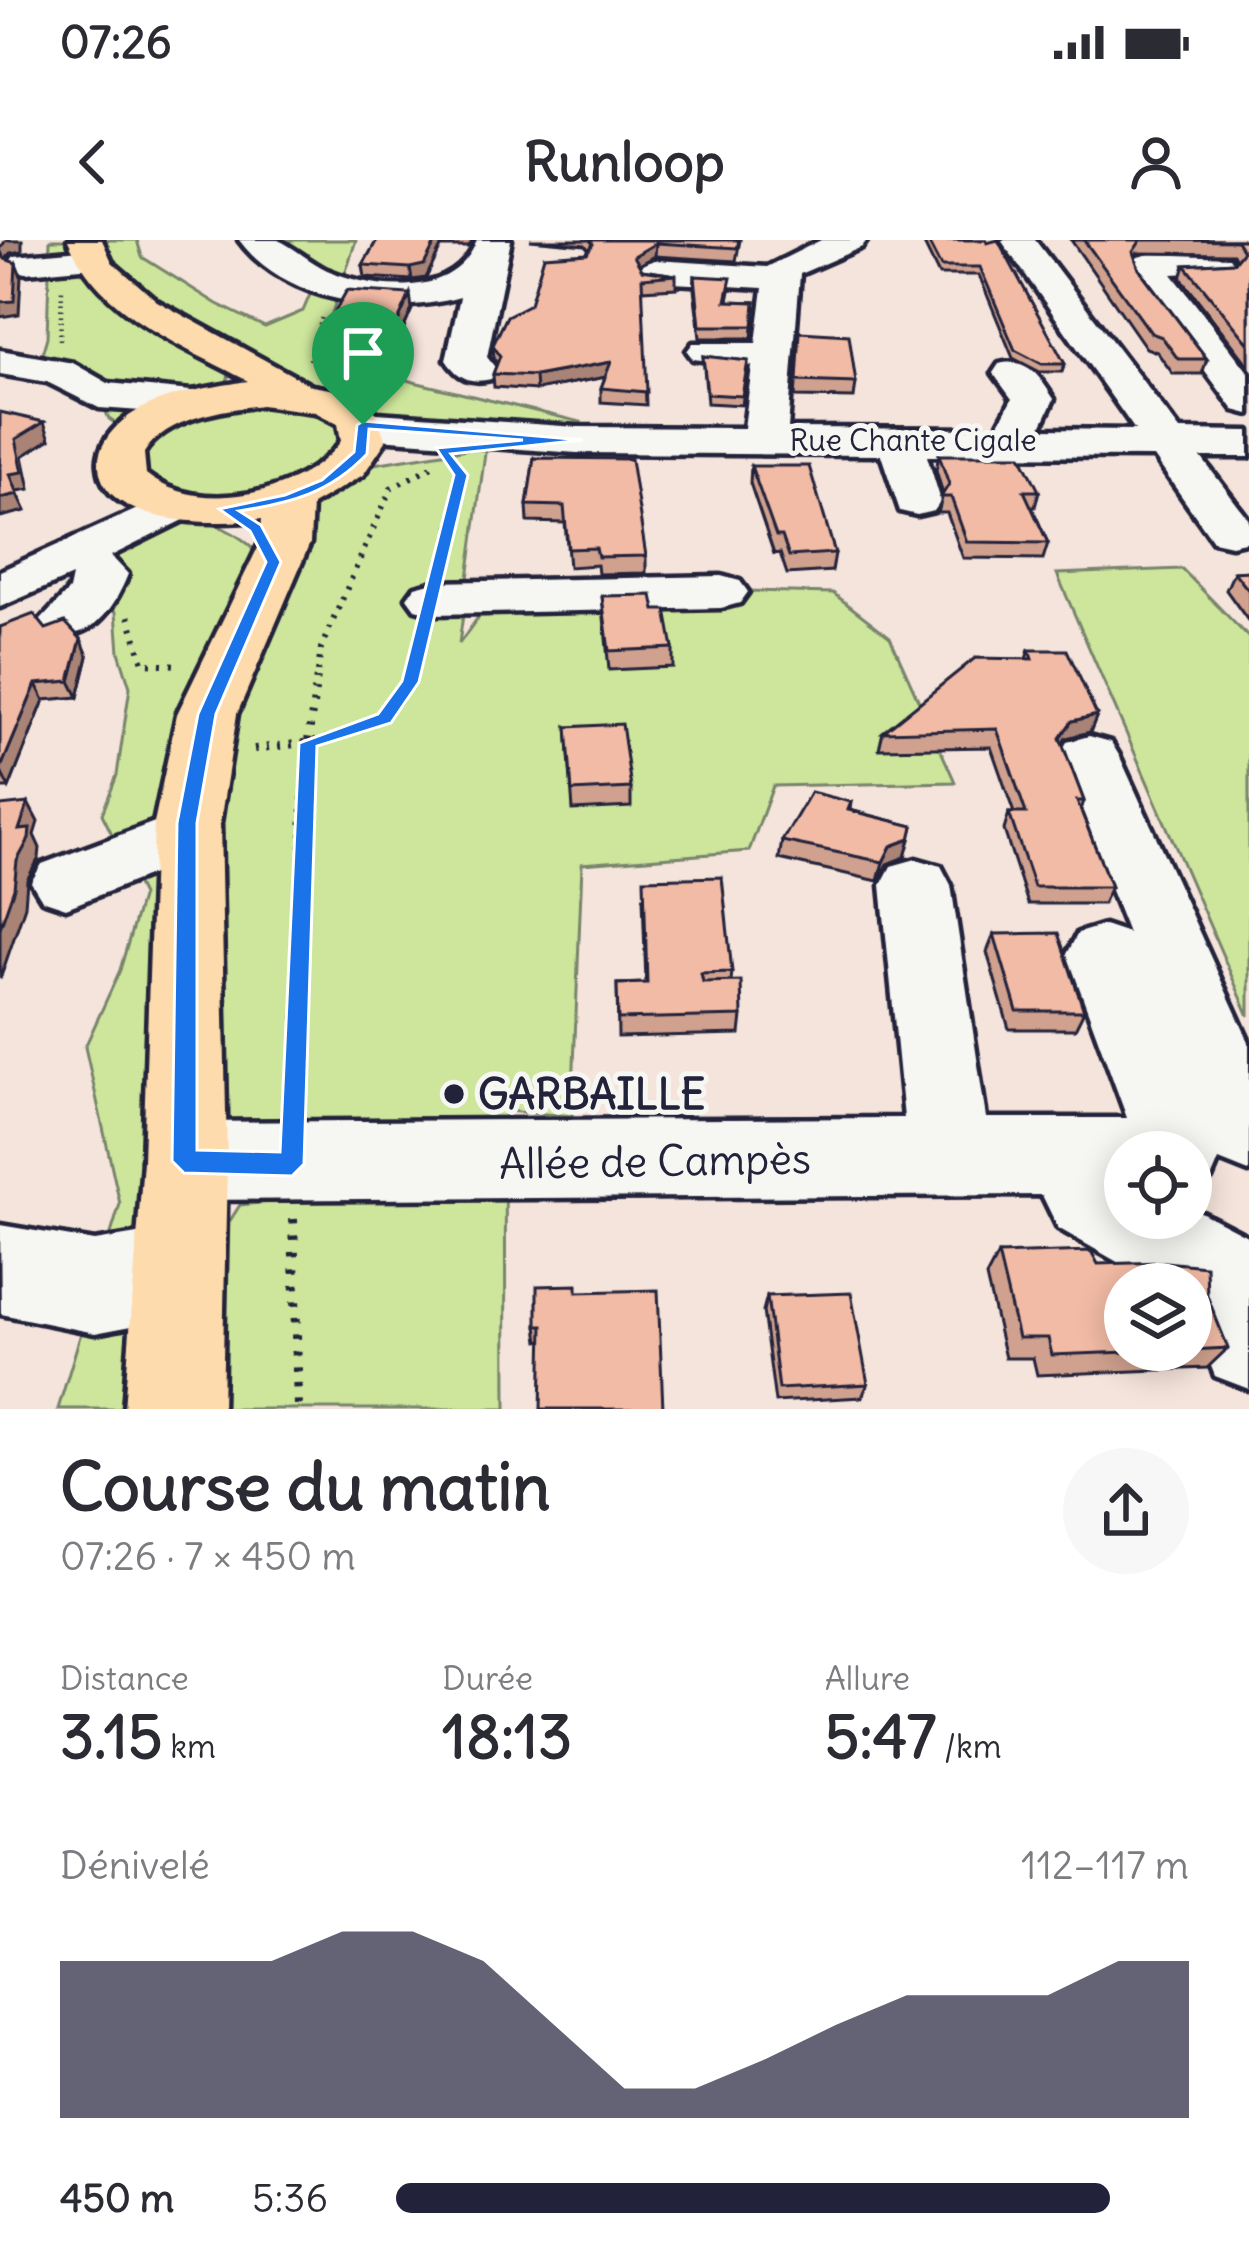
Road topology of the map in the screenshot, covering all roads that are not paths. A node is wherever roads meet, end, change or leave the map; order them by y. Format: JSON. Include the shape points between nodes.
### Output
{"nodes":[{"id":1,"x":256,"y":240,"type":"edge"},
{"id":2,"x":1018,"y":240,"type":"edge"},
{"id":3,"x":836,"y":247,"type":"edge"},
{"id":4,"x":530,"y":255,"type":"dead end"},
{"id":5,"x":65,"y":256,"type":"edge"},
{"id":6,"x":783,"y":262,"type":"edge"},
{"id":7,"x":1217,"y":265,"type":"edge"},
{"id":8,"x":703,"y":266,"type":"edge"},
{"id":9,"x":655,"y":271,"type":"edge"},
{"id":10,"x":489,"y":289,"type":"edge"},
{"id":11,"x":1191,"y":325,"type":"junction"},
{"id":12,"x":1249,"y":328,"type":"edge"},
{"id":13,"x":1063,"y":346,"type":"dead end"},
{"id":14,"x":225,"y":350,"type":"junction"},
{"id":15,"x":706,"y":351,"type":"edge"},
{"id":16,"x":773,"y":356,"type":"junction"},
{"id":17,"x":0,"y":362,"type":"edge"},
{"id":18,"x":477,"y":370,"type":"dead end"},
{"id":19,"x":1013,"y":374,"type":"dead end"},
{"id":20,"x":296,"y":393,"type":"junction"},
{"id":21,"x":99,"y":394,"type":"junction"},
{"id":22,"x":210,"y":399,"type":"junction"},
{"id":23,"x":1249,"y":400,"type":"edge"},
{"id":24,"x":363,"y":425,"type":"junction"},
{"id":25,"x":134,"y":436,"type":"junction"},
{"id":26,"x":899,"y":439,"type":"junction"},
{"id":27,"x":577,"y":440,"type":"junction"},
{"id":28,"x":765,"y":440,"type":"junction"},
{"id":29,"x":1021,"y":441,"type":"junction"},
{"id":30,"x":1143,"y":443,"type":"junction"},
{"id":31,"x":1249,"y":444,"type":"edge"},
{"id":32,"x":349,"y":468,"type":"junction"},
{"id":33,"x":154,"y":496,"type":"junction"},
{"id":34,"x":917,"y":501,"type":"dead end"},
{"id":35,"x":263,"y":523,"type":"junction"},
{"id":36,"x":1227,"y":544,"type":"dead end"},
{"id":37,"x":80,"y":563,"type":"junction"},
{"id":38,"x":0,"y":591,"type":"edge"},
{"id":39,"x":721,"y":592,"type":"dead end"},
{"id":40,"x":434,"y":598,"type":"road end"},
{"id":41,"x":68,"y":621,"type":"edge"},
{"id":42,"x":1089,"y":757,"type":"dead end"},
{"id":43,"x":187,"y":834,"type":"junction"},
{"id":44,"x":1094,"y":844,"type":"edge"},
{"id":45,"x":66,"y":882,"type":"dead end"},
{"id":46,"x":916,"y":885,"type":"dead end"},
{"id":47,"x":1104,"y":954,"type":"dead end"},
{"id":48,"x":1096,"y":1156,"type":"edge"},
{"id":49,"x":1224,"y":1156,"type":"edge"},
{"id":50,"x":950,"y":1158,"type":"junction"},
{"id":51,"x":184,"y":1161,"type":"junction"},
{"id":52,"x":1,"y":1269,"type":"edge"},
{"id":53,"x":179,"y":1273,"type":"junction"},
{"id":54,"x":1249,"y":1342,"type":"edge"},
{"id":55,"x":172,"y":1409,"type":"edge"}],
"edges":[{"from":1,"to":10,"type":"street","via":[[310,276],[372,294]]},
{"from":2,"to":30,"type":"street"},
{"from":3,"to":6,"type":"street"},
{"from":4,"to":10,"type":"street"},
{"from":5,"to":14,"type":"main road","via":[[148,314]]},
{"from":6,"to":8,"type":"street"},
{"from":6,"to":9,"type":"street"},
{"from":6,"to":16,"type":"street"},
{"from":7,"to":11,"type":"street","via":[[1150,264]]},
{"from":10,"to":18,"type":"street","via":[[466,360]]},
{"from":11,"to":12,"type":"street"},
{"from":11,"to":23,"type":"street"},
{"from":13,"to":30,"type":"street"},
{"from":14,"to":20,"type":"main road"},
{"from":14,"to":22,"type":"main road","via":[[232,369]]},
{"from":15,"to":16,"type":"street"},
{"from":16,"to":28,"type":"street"},
{"from":17,"to":21,"type":"street","via":[[58,372]]},
{"from":19,"to":29,"type":"street","via":[[1033,399],[1017,425]]},
{"from":20,"to":22,"type":"main road"},
{"from":20,"to":24,"type":"main road","via":[[332,401]]},
{"from":21,"to":22,"type":"street"},
{"from":21,"to":25,"type":"street","via":[[110,419]]},
{"from":22,"to":25,"type":"main road"},
{"from":24,"to":27,"type":"street","name":"Rue Chante Cigale"},
{"from":24,"to":32,"type":"main road","via":[[361,454]]},
{"from":25,"to":33,"type":"main road","via":[[122,471]]},
{"from":26,"to":28,"type":"street","name":"Rue Chante Cigale"},
{"from":26,"to":29,"type":"street","name":"Rue Chante Cigale"},
{"from":26,"to":34,"type":"street"},
{"from":27,"to":28,"type":"street","name":"Rue Chante Cigale","via":[[641,426],[696,458]]},
{"from":27,"to":32,"type":"street","name":"Rue Chante Cigale"},
{"from":29,"to":30,"type":"street","name":"Rue Chante Cigale"},
{"from":30,"to":31,"type":"street","name":"Rue Chante Cigale"},
{"from":30,"to":36,"type":"street"},
{"from":32,"to":35,"type":"main road"},
{"from":33,"to":35,"type":"main road"},
{"from":33,"to":37,"type":"street"},
{"from":35,"to":43,"type":"main road","via":[[227,672],[207,714]]},
{"from":37,"to":38,"type":"street"},
{"from":37,"to":41,"type":"street","via":[[92,597]]},
{"from":39,"to":40,"type":"street"},
{"from":42,"to":49,"type":"street"},
{"from":43,"to":45,"type":"street"},
{"from":43,"to":51,"type":"main road"},
{"from":44,"to":49,"type":"street"},
{"from":46,"to":50,"type":"street"},
{"from":47,"to":49,"type":"street"},
{"from":48,"to":50,"type":"street","name":"Allée de Campès"},
{"from":48,"to":54,"type":"street","via":[[1089,1199],[1217,1269]]},
{"from":50,"to":51,"type":"street","name":"Allée de Campès"},
{"from":51,"to":53,"type":"main road"},
{"from":52,"to":53,"type":"street","via":[[95,1287]]},
{"from":53,"to":55,"type":"main road"}]}
